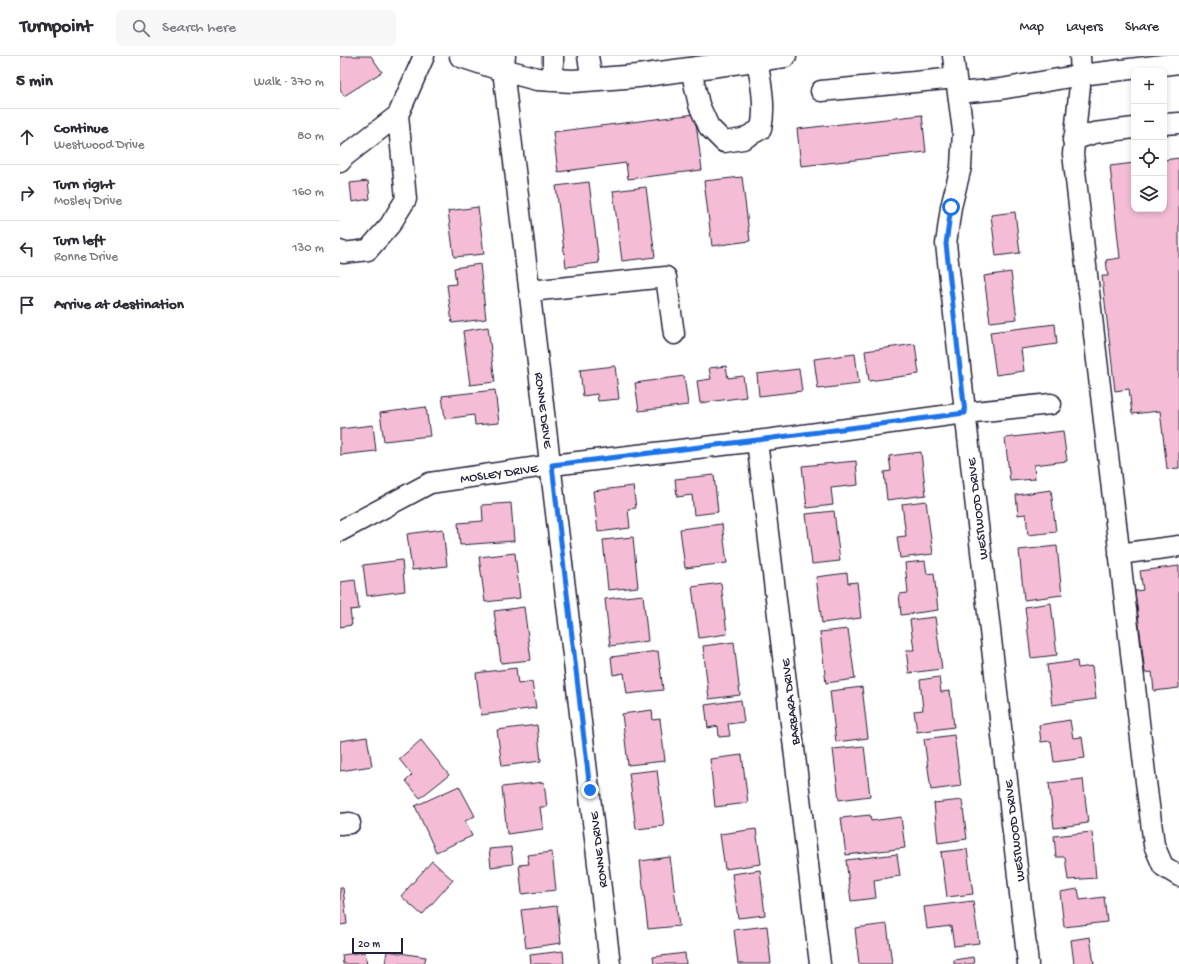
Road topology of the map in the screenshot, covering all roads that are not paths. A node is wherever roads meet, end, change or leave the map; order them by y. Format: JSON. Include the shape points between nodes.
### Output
{"nodes":[{"id":1,"x":424,"y":56,"type":"edge"},
{"id":2,"x":461,"y":56,"type":"edge"},
{"id":3,"x":553,"y":56,"type":"edge"},
{"id":4,"x":588,"y":56,"type":"edge"},
{"id":5,"x":785,"y":56,"type":"edge"},
{"id":6,"x":953,"y":56,"type":"edge"},
{"id":7,"x":753,"y":59,"type":"edge"},
{"id":8,"x":714,"y":61,"type":"edge"},
{"id":9,"x":504,"y":63,"type":"edge"},
{"id":10,"x":1179,"y":64,"type":"edge"},
{"id":11,"x":1081,"y":65,"type":"edge"},
{"id":12,"x":691,"y":69,"type":"junction"},
{"id":13,"x":553,"y":80,"type":"junction"},
{"id":14,"x":592,"y":80,"type":"junction"},
{"id":15,"x":957,"y":85,"type":"junction"},
{"id":16,"x":821,"y":91,"type":"dead end"},
{"id":17,"x":398,"y":115,"type":"junction"},
{"id":18,"x":1179,"y":123,"type":"edge"},
{"id":19,"x":1167,"y":124,"type":"edge"},
{"id":20,"x":1131,"y":128,"type":"edge"},
{"id":21,"x":1073,"y":140,"type":"junction"},
{"id":22,"x":340,"y":162,"type":"edge"},
{"id":23,"x":340,"y":251,"type":"edge"},
{"id":24,"x":530,"y":291,"type":"junction"},
{"id":25,"x":674,"y":334,"type":"dead end"},
{"id":26,"x":1051,"y":404,"type":"dead end"},
{"id":27,"x":965,"y":413,"type":"junction"},
{"id":28,"x":757,"y":440,"type":"junction"},
{"id":29,"x":552,"y":465,"type":"junction"},
{"id":30,"x":340,"y":531,"type":"edge"},
{"id":31,"x":1179,"y":546,"type":"edge"},
{"id":32,"x":1119,"y":554,"type":"junction"},
{"id":33,"x":1179,"y":876,"type":"edge"},
{"id":34,"x":610,"y":964,"type":"edge"},
{"id":35,"x":820,"y":964,"type":"edge"},
{"id":36,"x":1028,"y":964,"type":"edge"}],
"edges":[{"from":1,"to":17,"type":"street"},
{"from":2,"to":9,"type":"main road"},
{"from":3,"to":13,"type":"street"},
{"from":4,"to":14,"type":"street"},
{"from":5,"to":7,"type":"main road"},
{"from":6,"to":15,"type":"street","name":"WESTWOOD DRIVE"},
{"from":7,"to":8,"type":"main road"},
{"from":7,"to":12,"type":"street","via":[[763,90],[764,116],[761,129],[743,139],[724,142],[709,127],[699,105]]},
{"from":8,"to":12,"type":"main road"},
{"from":9,"to":13,"type":"main road","via":[[537,79]]},
{"from":9,"to":24,"type":"street","name":"RONNE DRIVE"},
{"from":10,"to":11,"type":"street"},
{"from":11,"to":15,"type":"street","via":[[1001,89]]},
{"from":11,"to":21,"type":"street"},
{"from":12,"to":14,"type":"main road"},
{"from":13,"to":14,"type":"main road"},
{"from":15,"to":16,"type":"street"},
{"from":15,"to":27,"type":"street","name":"WESTWOOD DRIVE","via":[[963,131],[961,167],[951,207],[946,244]]},
{"from":17,"to":22,"type":"street"},
{"from":17,"to":23,"type":"street","via":[[406,199],[390,225],[368,250],[343,253]]},
{"from":18,"to":19,"type":"street"},
{"from":20,"to":21,"type":"street","via":[[1094,133]]},
{"from":21,"to":32,"type":"street","via":[[1073,161]]},
{"from":24,"to":25,"type":"street","via":[[666,277]]},
{"from":24,"to":29,"type":"street","name":"RONNE DRIVE"},
{"from":26,"to":27,"type":"street","name":"MOSLEY DRIVE"},
{"from":27,"to":28,"type":"street","name":"MOSLEY DRIVE"},
{"from":27,"to":36,"type":"street","name":"WESTWOOD DRIVE"},
{"from":28,"to":29,"type":"street","name":"MOSLEY DRIVE"},
{"from":28,"to":35,"type":"street","name":"BARBARA DRIVE"},
{"from":29,"to":30,"type":"street","name":"MOSLEY DRIVE","via":[[430,483]]},
{"from":29,"to":34,"type":"street","name":"RONNE DRIVE"},
{"from":31,"to":32,"type":"street"},
{"from":32,"to":33,"type":"street","via":[[1154,846],[1163,866]]}]}
